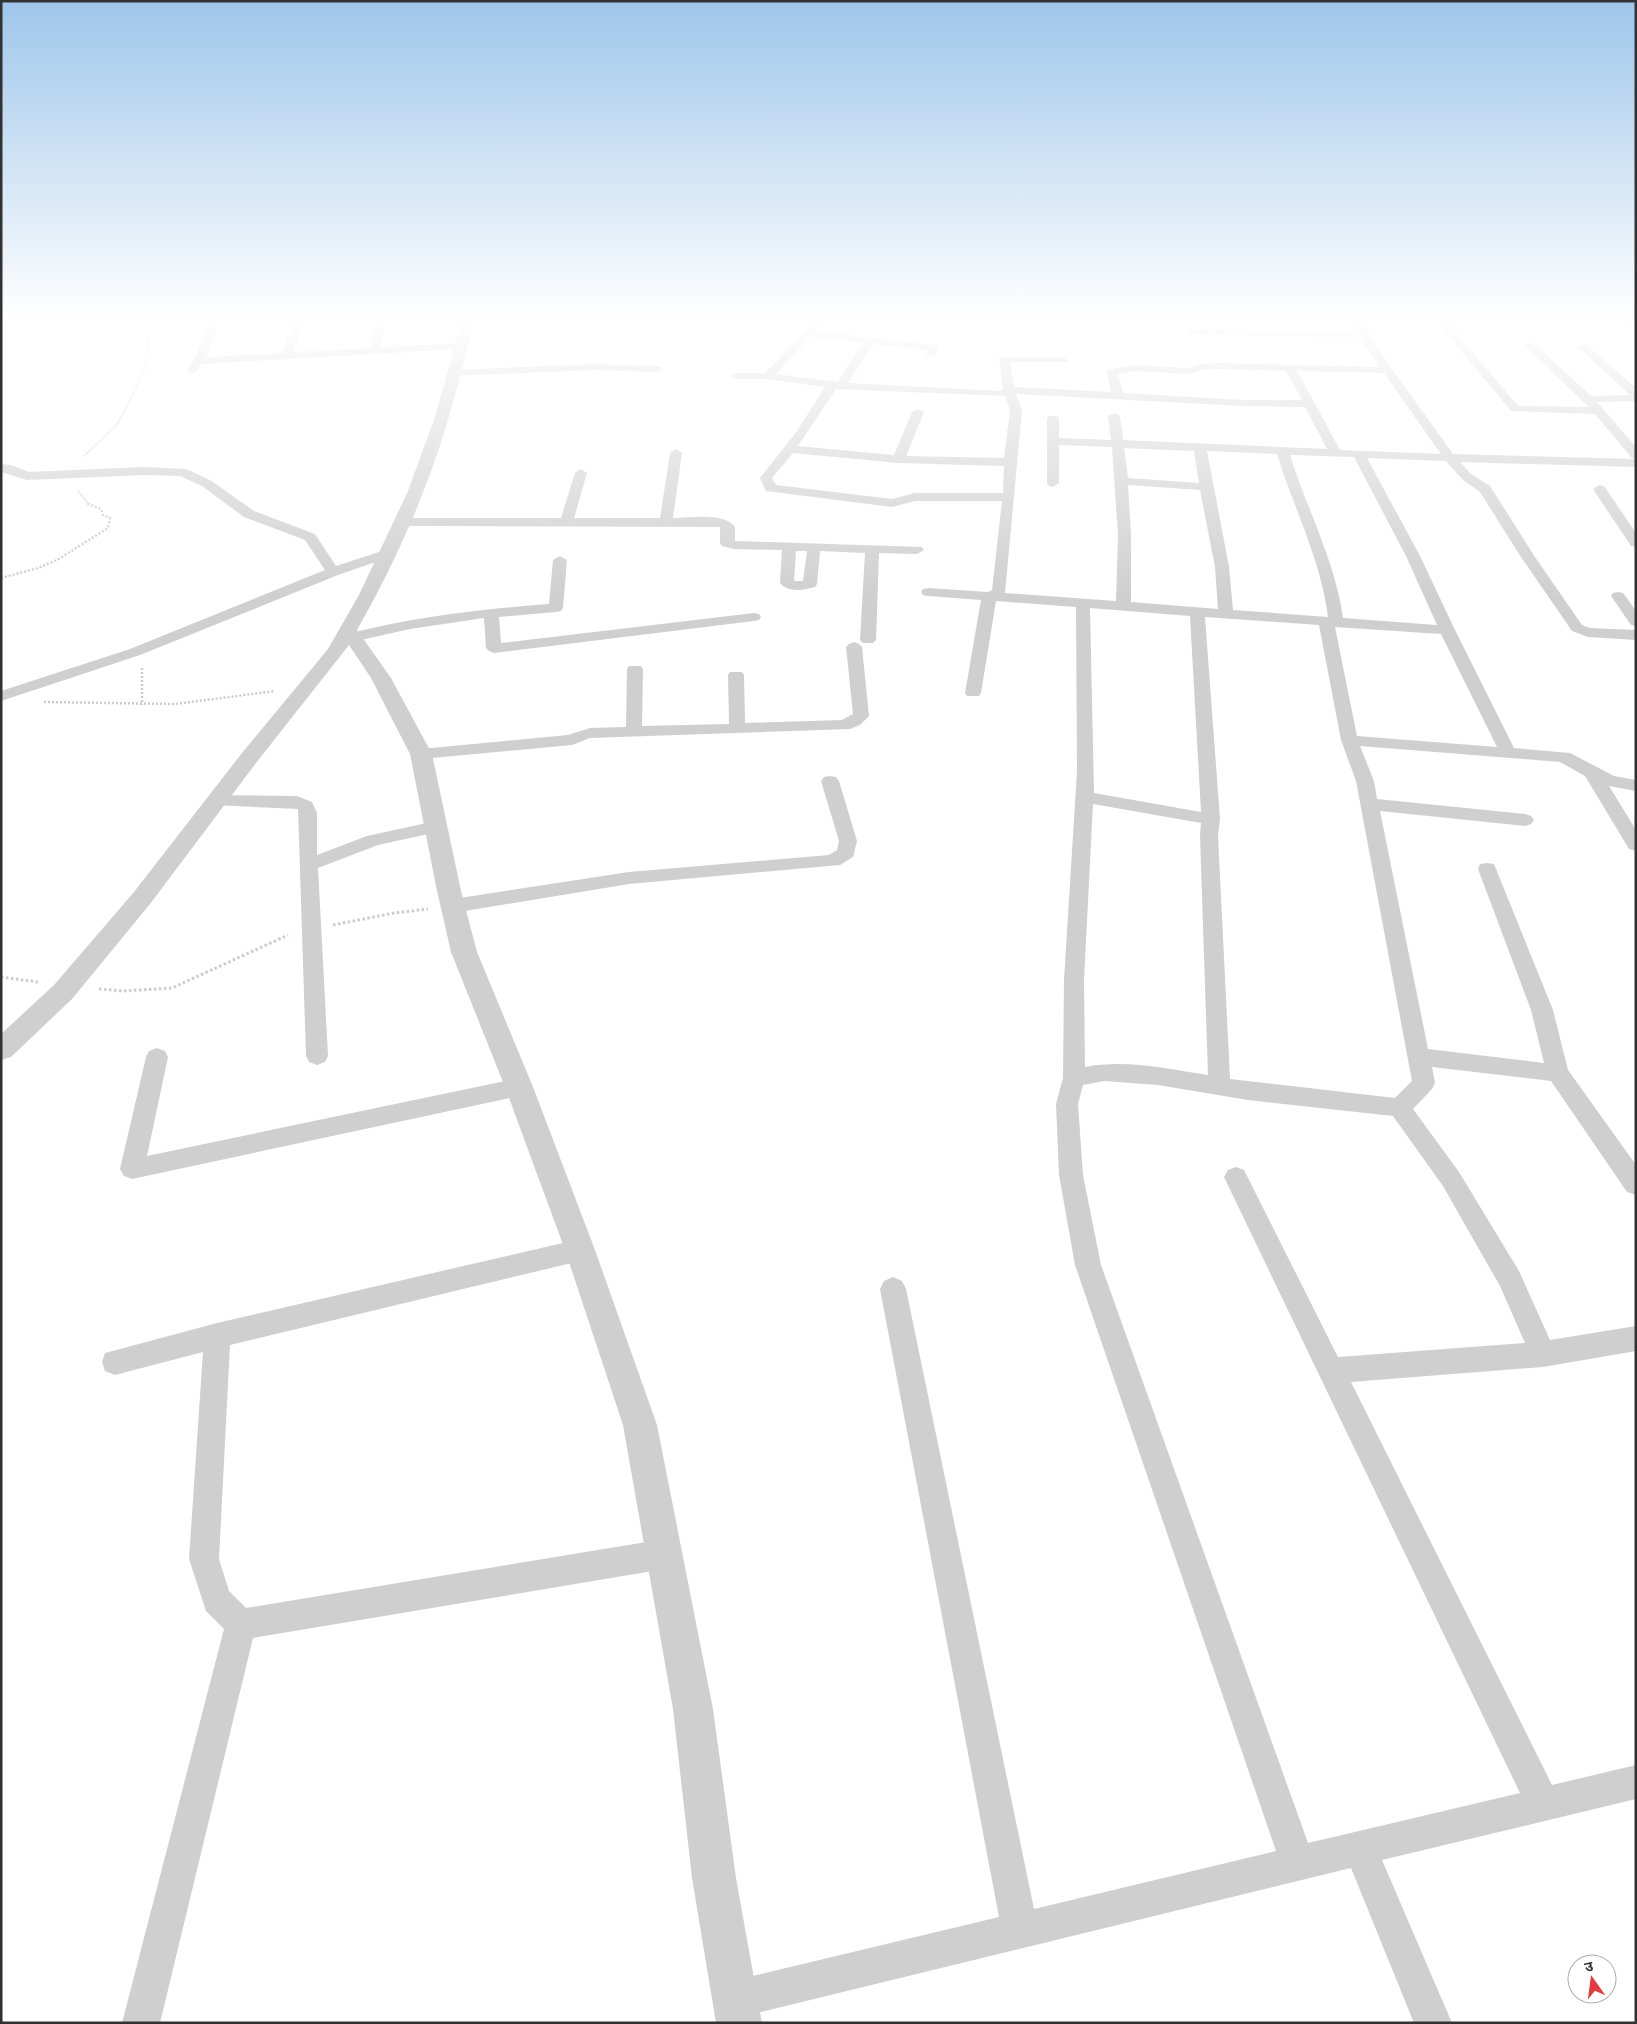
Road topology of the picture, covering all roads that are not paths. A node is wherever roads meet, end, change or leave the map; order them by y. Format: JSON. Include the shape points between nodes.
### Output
{"nodes":[{"id":1,"x":444,"y":410,"type":"edge"},
{"id":2,"x":817,"y":410,"type":"edge"},
{"id":3,"x":1016,"y":410,"type":"edge"},
{"id":4,"x":1312,"y":410,"type":"edge"},
{"id":5,"x":1416,"y":410,"type":"edge"},
{"id":6,"x":1575,"y":410,"type":"edge"},
{"id":7,"x":1598,"y":411,"type":"joint"},
{"id":8,"x":918,"y":412,"type":"dead end"},
{"id":9,"x":1114,"y":416,"type":"dead end"},
{"id":10,"x":1053,"y":418,"type":"dead end"},
{"id":11,"x":1053,"y":441,"type":"junction"},
{"id":12,"x":1118,"y":445,"type":"junction"},
{"id":13,"x":1200,"y":447,"type":"junction"},
{"id":14,"x":790,"y":449,"type":"junction"},
{"id":15,"x":1282,"y":450,"type":"junction"},
{"id":16,"x":1335,"y":452,"type":"junction"},
{"id":17,"x":676,"y":453,"type":"dead end"},
{"id":18,"x":1358,"y":453,"type":"junction"},
{"id":19,"x":1636,"y":455,"type":"edge"},
{"id":20,"x":1450,"y":457,"type":"junction"},
{"id":21,"x":898,"y":460,"type":"junction"},
{"id":22,"x":1010,"y":462,"type":"junction"},
{"id":23,"x":1636,"y":463,"type":"edge"},
{"id":24,"x":1,"y":468,"type":"edge"},
{"id":25,"x":581,"y":473,"type":"dead end"},
{"id":26,"x":1123,"y":481,"type":"junction"},
{"id":27,"x":1053,"y":483,"type":"dead end"},
{"id":28,"x":1206,"y":487,"type":"junction"},
{"id":29,"x":1599,"y":489,"type":"dead end"},
{"id":30,"x":1009,"y":497,"type":"junction"},
{"id":31,"x":403,"y":522,"type":"junction"},
{"id":32,"x":566,"y":522,"type":"junction"},
{"id":33,"x":666,"y":522,"type":"junction"},
{"id":34,"x":1636,"y":543,"type":"edge"},
{"id":35,"x":789,"y":547,"type":"junction"},
{"id":36,"x":814,"y":547,"type":"junction"},
{"id":37,"x":872,"y":549,"type":"junction"},
{"id":38,"x":917,"y":550,"type":"dead end"},
{"id":39,"x":388,"y":552,"type":"junction"},
{"id":40,"x":560,"y":560,"type":"dead end"},
{"id":41,"x":333,"y":572,"type":"junction"},
{"id":42,"x":928,"y":592,"type":"dead end"},
{"id":43,"x":1618,"y":596,"type":"dead end"},
{"id":44,"x":989,"y":597,"type":"junction"},
{"id":45,"x":1083,"y":604,"type":"junction"},
{"id":46,"x":1123,"y":606,"type":"junction"},
{"id":47,"x":1197,"y":612,"type":"junction"},
{"id":48,"x":491,"y":613,"type":"junction"},
{"id":49,"x":1226,"y":614,"type":"junction"},
{"id":50,"x":754,"y":617,"type":"dead end"},
{"id":51,"x":1331,"y":622,"type":"junction"},
{"id":52,"x":1636,"y":622,"type":"edge"},
{"id":53,"x":1447,"y":630,"type":"junction"},
{"id":54,"x":350,"y":633,"type":"junction"},
{"id":55,"x":1636,"y":635,"type":"edge"},
{"id":56,"x":635,"y":669,"type":"dead end"},
{"id":57,"x":736,"y":675,"type":"dead end"},
{"id":58,"x":973,"y":693,"type":"dead end"},
{"id":59,"x":1,"y":696,"type":"edge"},
{"id":60,"x":738,"y":728,"type":"junction"},
{"id":61,"x":634,"y":732,"type":"junction"},
{"id":62,"x":1349,"y":740,"type":"junction"},
{"id":63,"x":1508,"y":752,"type":"junction"},
{"id":64,"x":422,"y":754,"type":"junction"},
{"id":65,"x":1592,"y":774,"type":"junction"},
{"id":66,"x":830,"y":781,"type":"dead end"},
{"id":67,"x":1636,"y":786,"type":"edge"},
{"id":68,"x":1084,"y":797,"type":"junction"},
{"id":69,"x":217,"y":801,"type":"junction"},
{"id":70,"x":1370,"y":804,"type":"junction"},
{"id":71,"x":1211,"y":819,"type":"junction"},
{"id":72,"x":1525,"y":820,"type":"dead end"},
{"id":73,"x":436,"y":827,"type":"junction"},
{"id":74,"x":1636,"y":845,"type":"edge"},
{"id":75,"x":308,"y":865,"type":"junction"},
{"id":76,"x":1487,"y":869,"type":"dead end"},
{"id":77,"x":453,"y":906,"type":"junction"},
{"id":78,"x":1,"y":1050,"type":"edge"},
{"id":79,"x":317,"y":1056,"type":"dead end"},
{"id":80,"x":1419,"y":1057,"type":"junction"},
{"id":81,"x":157,"y":1058,"type":"dead end"},
{"id":82,"x":1558,"y":1073,"type":"junction"},
{"id":83,"x":1074,"y":1078,"type":"junction"},
{"id":84,"x":1219,"y":1084,"type":"junction"},
{"id":85,"x":519,"y":1087,"type":"junction"},
{"id":86,"x":1400,"y":1108,"type":"junction"},
{"id":87,"x":1236,"y":1177,"type":"dead end"},
{"id":88,"x":1636,"y":1185,"type":"edge"},
{"id":89,"x":580,"y":1250,"type":"junction"},
{"id":90,"x":893,"y":1288,"type":"dead end"},
{"id":91,"x":216,"y":1336,"type":"junction"},
{"id":92,"x":1636,"y":1338,"type":"edge"},
{"id":93,"x":1543,"y":1354,"type":"junction"},
{"id":94,"x":115,"y":1362,"type":"dead end"},
{"id":95,"x":1330,"y":1371,"type":"junction"},
{"id":96,"x":665,"y":1554,"type":"junction"},
{"id":97,"x":241,"y":1624,"type":"junction"},
{"id":98,"x":1634,"y":1787,"type":"edge"},
{"id":99,"x":1543,"y":1804,"type":"junction"},
{"id":100,"x":1360,"y":1849,"type":"junction"},
{"id":101,"x":1298,"y":1863,"type":"junction"},
{"id":102,"x":1020,"y":1931,"type":"junction"},
{"id":103,"x":738,"y":2011,"type":"edge"},
{"id":104,"x":141,"y":2023,"type":"edge"},
{"id":105,"x":1433,"y":2023,"type":"edge"}],
"edges":[{"from":1,"to":31,"type":"street"},
{"from":2,"to":14,"type":"street"},
{"from":3,"to":22,"type":"street"},
{"from":4,"to":16,"type":"street"},
{"from":5,"to":20,"type":"street"},
{"from":6,"to":7,"type":"street"},
{"from":7,"to":19,"type":"street"},
{"from":8,"to":21,"type":"street"},
{"from":9,"to":12,"type":"street"},
{"from":10,"to":11,"type":"street"},
{"from":11,"to":12,"type":"street"},
{"from":11,"to":27,"type":"street"},
{"from":12,"to":13,"type":"street"},
{"from":12,"to":26,"type":"street"},
{"from":13,"to":15,"type":"street"},
{"from":13,"to":28,"type":"street"},
{"from":14,"to":21,"type":"street"},
{"from":14,"to":30,"type":"street","via":[[766,478],[771,488],[892,503],[915,497]]},
{"from":15,"to":16,"type":"street"},
{"from":15,"to":51,"type":"street","via":[[1330,586]]},
{"from":16,"to":18,"type":"street"},
{"from":17,"to":33,"type":"street"},
{"from":18,"to":20,"type":"street"},
{"from":18,"to":53,"type":"street","via":[[1413,556]]},
{"from":20,"to":23,"type":"street"},
{"from":20,"to":55,"type":"street","via":[[1486,489],[1577,628],[1588,632]]},
{"from":21,"to":22,"type":"street"},
{"from":22,"to":30,"type":"street"},
{"from":24,"to":41,"type":"street","via":[[27,476],[182,472],[206,483],[249,514],[310,537]]},
{"from":25,"to":32,"type":"street"},
{"from":26,"to":28,"type":"street"},
{"from":26,"to":46,"type":"street","via":[[1126,568]]},
{"from":28,"to":49,"type":"street","via":[[1222,567]]},
{"from":29,"to":34,"type":"street"},
{"from":30,"to":44,"type":"street","via":[[998,592]]},
{"from":31,"to":32,"type":"street"},
{"from":31,"to":39,"type":"street"},
{"from":32,"to":33,"type":"street"},
{"from":33,"to":35,"type":"street","via":[[724,524],[728,527],[727,543]]},
{"from":35,"to":36,"type":"street"},
{"from":35,"to":36,"type":"street","via":[[786,583],[791,586],[810,584]]},
{"from":36,"to":37,"type":"street"},
{"from":37,"to":38,"type":"street"},
{"from":37,"to":60,"type":"street","via":[[861,644],[861,716],[844,725]]},
{"from":39,"to":41,"type":"street"},
{"from":39,"to":54,"type":"street"},
{"from":40,"to":48,"type":"street","via":[[556,608]]},
{"from":41,"to":59,"type":"street","via":[[142,649]]},
{"from":42,"to":44,"type":"street"},
{"from":43,"to":52,"type":"street"},
{"from":44,"to":45,"type":"street"},
{"from":44,"to":58,"type":"street"},
{"from":45,"to":46,"type":"street"},
{"from":45,"to":68,"type":"street"},
{"from":46,"to":47,"type":"street"},
{"from":47,"to":49,"type":"street"},
{"from":47,"to":71,"type":"street"},
{"from":48,"to":50,"type":"street","via":[[494,648]]},
{"from":48,"to":54,"type":"street"},
{"from":49,"to":51,"type":"street"},
{"from":51,"to":53,"type":"street"},
{"from":51,"to":62,"type":"street"},
{"from":53,"to":63,"type":"street"},
{"from":54,"to":64,"type":"street","via":[[381,678]]},
{"from":54,"to":69,"type":"street"},
{"from":56,"to":61,"type":"street"},
{"from":57,"to":60,"type":"street"},
{"from":60,"to":61,"type":"street"},
{"from":61,"to":64,"type":"street","via":[[590,733],[572,740]]},
{"from":62,"to":63,"type":"street"},
{"from":62,"to":70,"type":"street"},
{"from":63,"to":65,"type":"street","via":[[1564,757]]},
{"from":64,"to":73,"type":"street"},
{"from":65,"to":67,"type":"street","via":[[1624,786]]},
{"from":65,"to":74,"type":"street"},
{"from":66,"to":77,"type":"street","via":[[848,841],[846,853],[833,861],[629,878]]},
{"from":68,"to":71,"type":"street"},
{"from":68,"to":83,"type":"street","via":[[1074,980]]},
{"from":69,"to":75,"type":"street","via":[[297,802],[306,806]]},
{"from":69,"to":78,"type":"street","via":[[142,898],[67,986]]},
{"from":70,"to":72,"type":"street"},
{"from":70,"to":80,"type":"street"},
{"from":71,"to":84,"type":"street","via":[[1209,836]]},
{"from":73,"to":75,"type":"street","via":[[374,840]]},
{"from":73,"to":77,"type":"street"},
{"from":75,"to":79,"type":"street"},
{"from":76,"to":82,"type":"street","via":[[1542,1010]]},
{"from":77,"to":85,"type":"street","via":[[464,952]]},
{"from":80,"to":82,"type":"street"},
{"from":80,"to":86,"type":"street","via":[[1424,1083]]},
{"from":81,"to":85,"type":"street","via":[[132,1169]]},
{"from":82,"to":88,"type":"street"},
{"from":83,"to":84,"type":"street","via":[[1104,1072]]},
{"from":83,"to":101,"type":"street","via":[[1067,1104],[1071,1175],[1088,1266]]},
{"from":84,"to":86,"type":"street","via":[[1248,1091]]},
{"from":85,"to":89,"type":"street"},
{"from":86,"to":93,"type":"street","via":[[1451,1179],[1510,1279]]},
{"from":87,"to":95,"type":"street"},
{"from":89,"to":91,"type":"street"},
{"from":89,"to":96,"type":"street","via":[[640,1425]]},
{"from":90,"to":102,"type":"street"},
{"from":91,"to":94,"type":"street"},
{"from":91,"to":97,"type":"street","via":[[204,1560],[217,1600]]},
{"from":92,"to":93,"type":"street"},
{"from":93,"to":95,"type":"street"},
{"from":95,"to":99,"type":"street"},
{"from":96,"to":97,"type":"street"},
{"from":96,"to":103,"type":"street","via":[[693,1709],[714,1878]]},
{"from":97,"to":104,"type":"street"},
{"from":98,"to":99,"type":"street"},
{"from":99,"to":100,"type":"street"},
{"from":100,"to":101,"type":"street"},
{"from":100,"to":105,"type":"street"},
{"from":101,"to":102,"type":"street"},
{"from":102,"to":103,"type":"street"}]}
